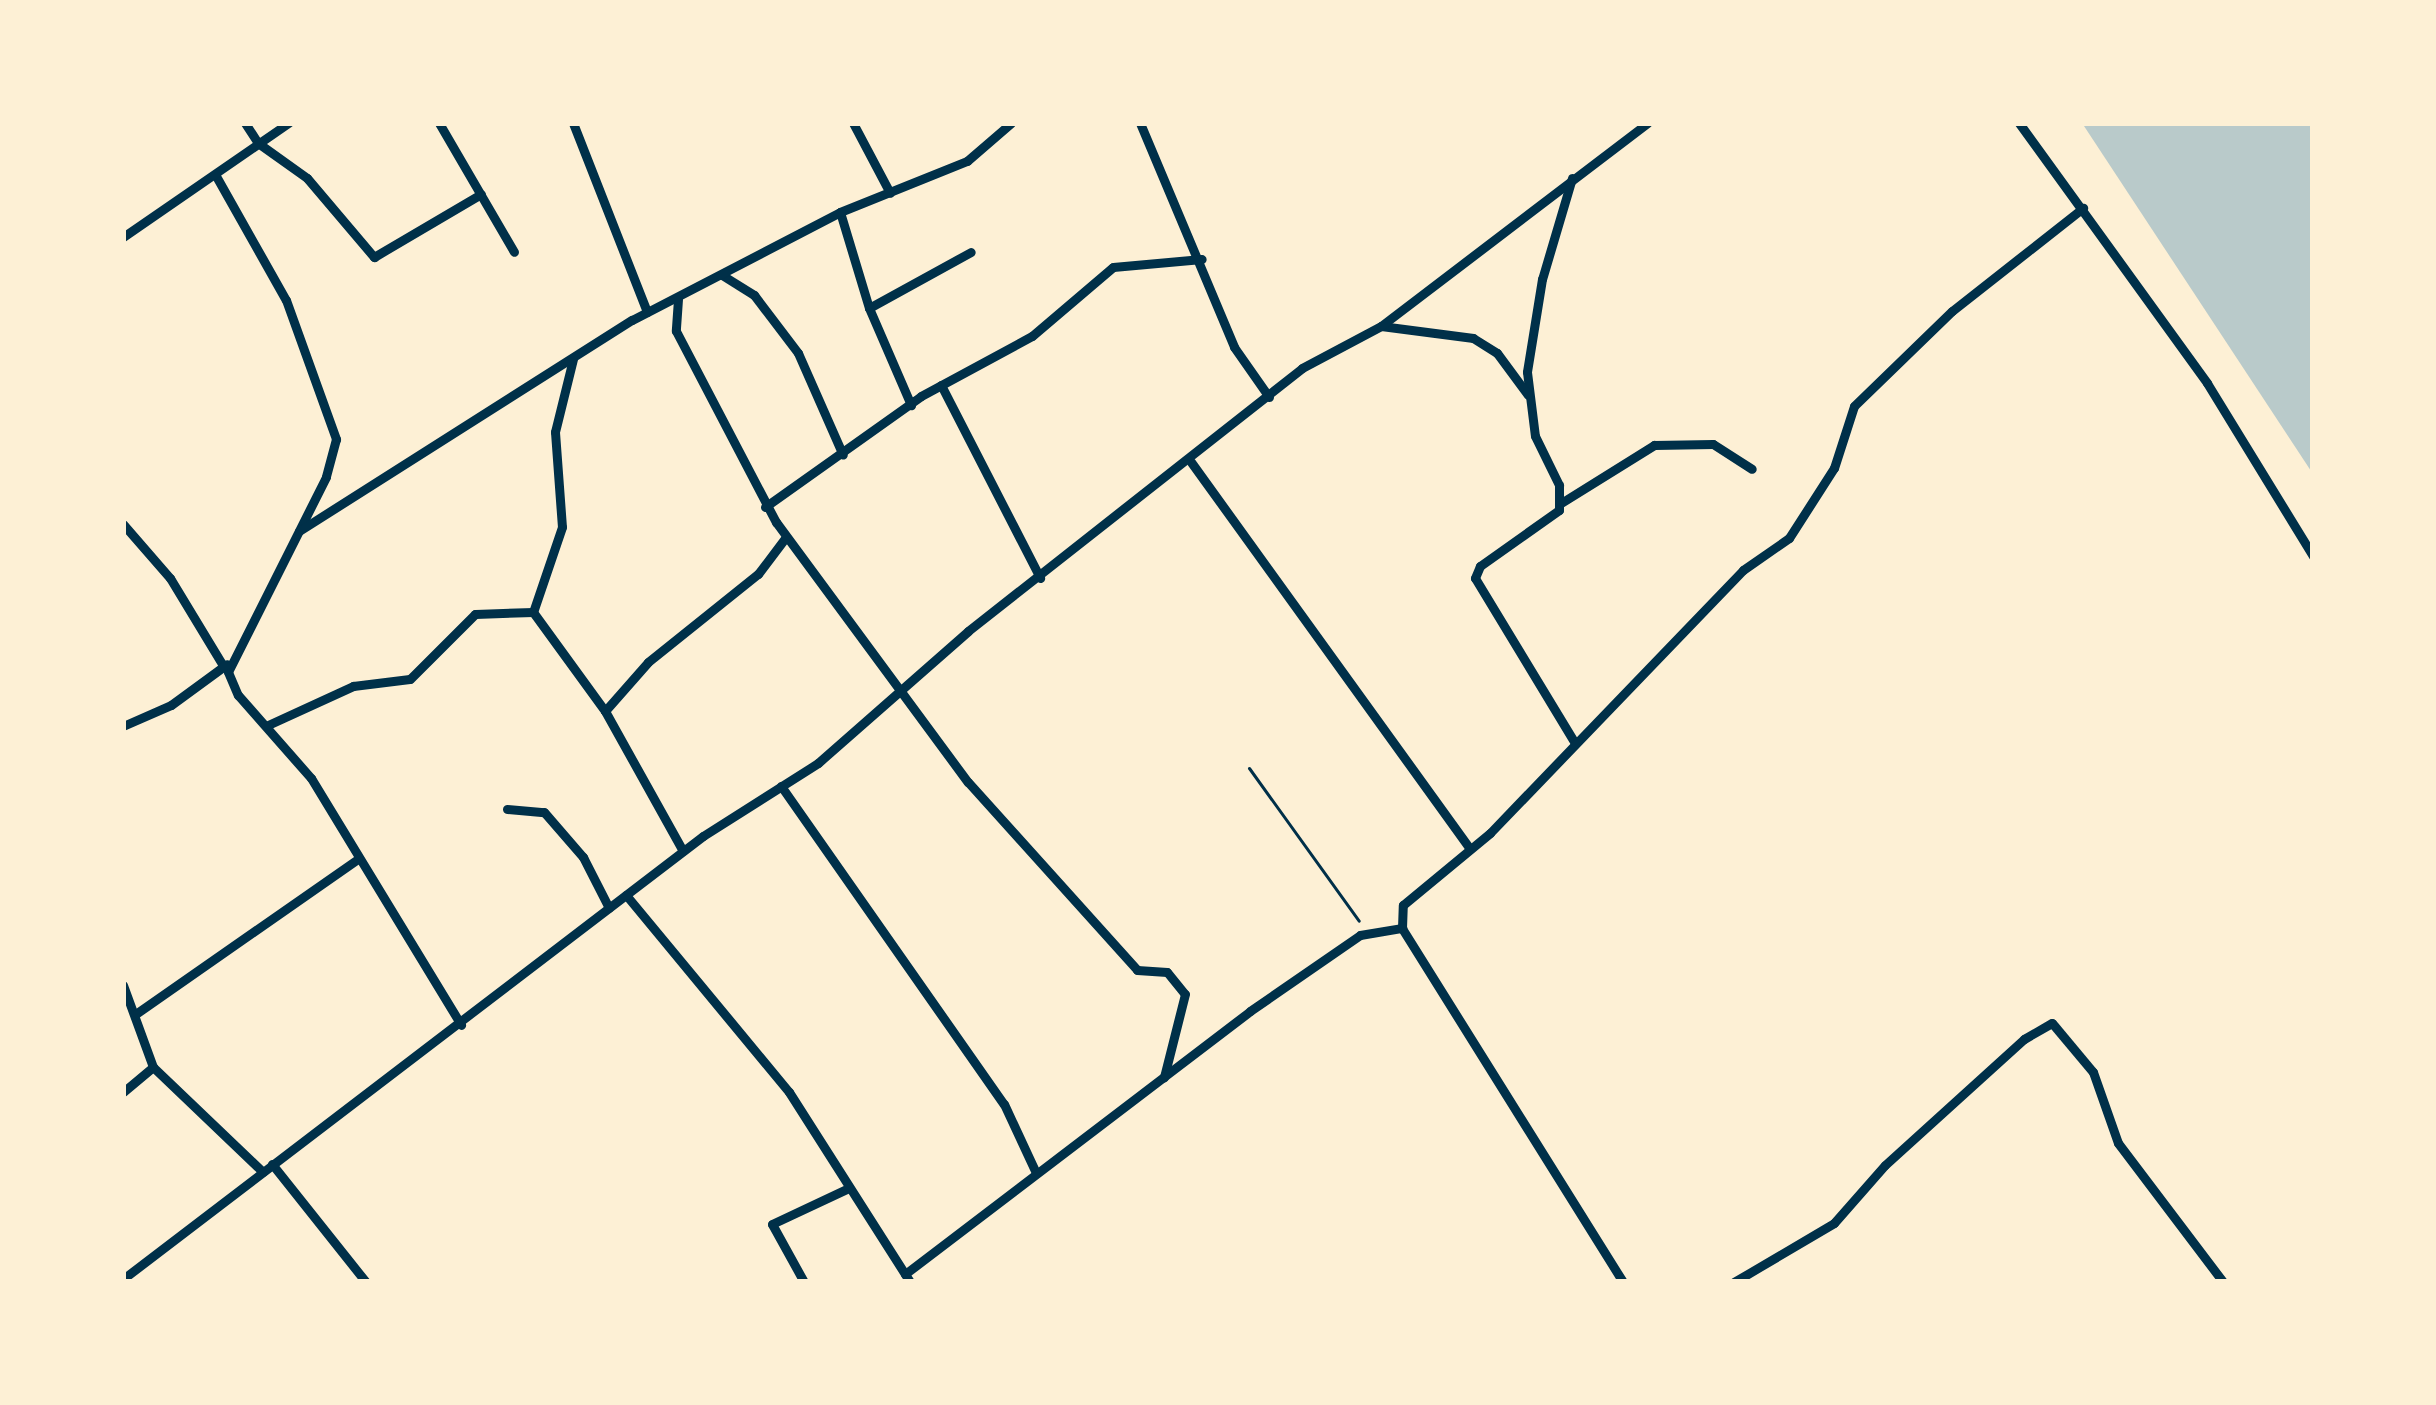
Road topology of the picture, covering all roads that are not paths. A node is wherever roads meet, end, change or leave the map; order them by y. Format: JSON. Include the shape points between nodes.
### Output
{"nodes":[{"id":1,"x":288,"y":123,"type":"edge"},
{"id":2,"x":439,"y":123,"type":"edge"},
{"id":3,"x":573,"y":123,"type":"edge"},
{"id":4,"x":853,"y":123,"type":"edge"},
{"id":5,"x":1011,"y":123,"type":"edge"},
{"id":6,"x":1140,"y":123,"type":"edge"},
{"id":7,"x":2019,"y":123,"type":"edge"},
{"id":8,"x":249,"y":126,"type":"edge"},
{"id":9,"x":1638,"y":126,"type":"edge"},
{"id":10,"x":258,"y":143,"type":"junction"},
{"id":11,"x":216,"y":176,"type":"junction"},
{"id":12,"x":1572,"y":178,"type":"junction"},
{"id":13,"x":890,"y":193,"type":"junction"},
{"id":14,"x":481,"y":194,"type":"junction"},
{"id":15,"x":2083,"y":208,"type":"junction"},
{"id":16,"x":840,"y":212,"type":"junction"},
{"id":17,"x":123,"y":237,"type":"edge"},
{"id":18,"x":514,"y":252,"type":"dead end"},
{"id":19,"x":971,"y":252,"type":"dead end"},
{"id":20,"x":1202,"y":259,"type":"junction"},
{"id":21,"x":722,"y":275,"type":"junction"},
{"id":22,"x":677,"y":299,"type":"junction"},
{"id":23,"x":868,"y":308,"type":"junction"},
{"id":24,"x":646,"y":312,"type":"junction"},
{"id":25,"x":1381,"y":326,"type":"junction"},
{"id":26,"x":573,"y":359,"type":"junction"},
{"id":27,"x":940,"y":385,"type":"junction"},
{"id":28,"x":1528,"y":395,"type":"junction"},
{"id":29,"x":1269,"y":397,"type":"junction"},
{"id":30,"x":911,"y":405,"type":"junction"},
{"id":31,"x":843,"y":455,"type":"junction"},
{"id":32,"x":1191,"y":462,"type":"junction"},
{"id":33,"x":1752,"y":469,"type":"dead end"},
{"id":34,"x":1561,"y":503,"type":"junction"},
{"id":35,"x":765,"y":507,"type":"junction"},
{"id":36,"x":123,"y":524,"type":"edge"},
{"id":37,"x":299,"y":531,"type":"junction"},
{"id":38,"x":786,"y":537,"type":"junction"},
{"id":39,"x":2313,"y":556,"type":"edge"},
{"id":40,"x":1040,"y":578,"type":"junction"},
{"id":41,"x":533,"y":613,"type":"junction"},
{"id":42,"x":227,"y":664,"type":"junction"},
{"id":43,"x":898,"y":688,"type":"junction"},
{"id":44,"x":605,"y":711,"type":"junction"},
{"id":45,"x":268,"y":725,"type":"junction"},
{"id":46,"x":123,"y":726,"type":"edge"},
{"id":47,"x":1575,"y":743,"type":"junction"},
{"id":48,"x":781,"y":786,"type":"junction"},
{"id":49,"x":507,"y":809,"type":"dead end"},
{"id":50,"x":1470,"y":849,"type":"junction"},
{"id":51,"x":683,"y":851,"type":"junction"},
{"id":52,"x":358,"y":859,"type":"junction"},
{"id":53,"x":626,"y":895,"type":"junction"},
{"id":54,"x":609,"y":908,"type":"junction"},
{"id":55,"x":1402,"y":928,"type":"junction"},
{"id":56,"x":123,"y":985,"type":"edge"},
{"id":57,"x":137,"y":1013,"type":"junction"},
{"id":58,"x":460,"y":1025,"type":"junction"},
{"id":59,"x":153,"y":1067,"type":"junction"},
{"id":60,"x":1164,"y":1077,"type":"junction"},
{"id":61,"x":123,"y":1092,"type":"edge"},
{"id":62,"x":268,"y":1168,"type":"junction"},
{"id":63,"x":1036,"y":1173,"type":"junction"},
{"id":64,"x":849,"y":1187,"type":"junction"},
{"id":65,"x":908,"y":1278,"type":"edge"},
{"id":66,"x":123,"y":1279,"type":"edge"},
{"id":67,"x":366,"y":1282,"type":"edge"},
{"id":68,"x":804,"y":1282,"type":"edge"},
{"id":69,"x":1623,"y":1282,"type":"edge"},
{"id":70,"x":1734,"y":1282,"type":"edge"},
{"id":71,"x":2223,"y":1282,"type":"edge"}],
"edges":[{"from":1,"to":10,"type":"street"},
{"from":2,"to":14,"type":"street"},
{"from":3,"to":24,"type":"street"},
{"from":4,"to":13,"type":"street"},
{"from":5,"to":13,"type":"street","via":[[967,161]]},
{"from":6,"to":20,"type":"street"},
{"from":7,"to":15,"type":"street"},
{"from":8,"to":10,"type":"street"},
{"from":9,"to":12,"type":"street"},
{"from":10,"to":11,"type":"street"},
{"from":10,"to":14,"type":"street","via":[[308,178],[374,257]]},
{"from":11,"to":17,"type":"street"},
{"from":11,"to":37,"type":"street","via":[[286,300],[334,423],[334,457]]},
{"from":12,"to":25,"type":"street"},
{"from":12,"to":28,"type":"street","via":[[1539,292]]},
{"from":13,"to":16,"type":"street"},
{"from":14,"to":18,"type":"street"},
{"from":15,"to":39,"type":"street","via":[[2207,383]]},
{"from":15,"to":47,"type":"street","via":[[1952,310],[1854,406],[1834,468],[1789,538],[1743,570]]},
{"from":16,"to":21,"type":"street"},
{"from":16,"to":23,"type":"street"},
{"from":19,"to":23,"type":"street"},
{"from":20,"to":27,"type":"street","via":[[1113,267],[1031,336]]},
{"from":20,"to":29,"type":"street","via":[[1234,347]]},
{"from":21,"to":22,"type":"street"},
{"from":21,"to":31,"type":"street","via":[[754,295],[799,353]]},
{"from":22,"to":24,"type":"street"},
{"from":22,"to":35,"type":"street","via":[[676,331]]},
{"from":23,"to":30,"type":"street"},
{"from":24,"to":26,"type":"street"},
{"from":25,"to":28,"type":"street","via":[[1473,338],[1497,353]]},
{"from":25,"to":29,"type":"street","via":[[1302,368]]},
{"from":26,"to":37,"type":"street"},
{"from":26,"to":41,"type":"street","via":[[555,433],[562,526]]},
{"from":27,"to":30,"type":"street"},
{"from":27,"to":40,"type":"street"},
{"from":28,"to":34,"type":"street"},
{"from":29,"to":32,"type":"street"},
{"from":30,"to":31,"type":"street"},
{"from":31,"to":35,"type":"street"},
{"from":32,"to":40,"type":"street"},
{"from":32,"to":50,"type":"street"},
{"from":33,"to":34,"type":"street","via":[[1713,444],[1654,445]]},
{"from":34,"to":47,"type":"street","via":[[1475,578]]},
{"from":35,"to":38,"type":"street"},
{"from":36,"to":42,"type":"street"},
{"from":37,"to":42,"type":"street"},
{"from":38,"to":43,"type":"street"},
{"from":38,"to":44,"type":"street","via":[[758,574],[648,662]]},
{"from":40,"to":43,"type":"street"},
{"from":41,"to":44,"type":"street"},
{"from":41,"to":45,"type":"street","via":[[475,614],[410,680],[353,686]]},
{"from":42,"to":45,"type":"street","via":[[238,695]]},
{"from":42,"to":46,"type":"street"},
{"from":43,"to":48,"type":"street","via":[[818,764]]},
{"from":43,"to":60,"type":"street","via":[[968,782],[1137,970],[1168,973],[1185,994]]},
{"from":44,"to":51,"type":"street"},
{"from":45,"to":52,"type":"street","via":[[311,778]]},
{"from":47,"to":50,"type":"street"},
{"from":48,"to":51,"type":"street"},
{"from":48,"to":63,"type":"street","via":[[1004,1104]]},
{"from":49,"to":54,"type":"street","via":[[544,812],[583,857]]},
{"from":50,"to":55,"type":"street","via":[[1407,898]]},
{"from":51,"to":53,"type":"street"},
{"from":52,"to":57,"type":"street"},
{"from":52,"to":58,"type":"street"},
{"from":53,"to":54,"type":"street"},
{"from":53,"to":64,"type":"street","via":[[789,1092]]},
{"from":54,"to":58,"type":"street"},
{"from":55,"to":60,"type":"street","via":[[1373,931]]},
{"from":55,"to":69,"type":"street"},
{"from":56,"to":57,"type":"street"},
{"from":57,"to":59,"type":"street"},
{"from":58,"to":62,"type":"street"},
{"from":59,"to":61,"type":"street"},
{"from":59,"to":62,"type":"street"},
{"from":60,"to":63,"type":"street"},
{"from":62,"to":66,"type":"street"},
{"from":62,"to":67,"type":"street"},
{"from":63,"to":65,"type":"street"},
{"from":64,"to":65,"type":"street"},
{"from":64,"to":68,"type":"street","via":[[772,1224]]},
{"from":70,"to":71,"type":"street","via":[[1834,1223],[1886,1165],[2024,1039],[2052,1023],[2093,1072],[2118,1143]]}]}
